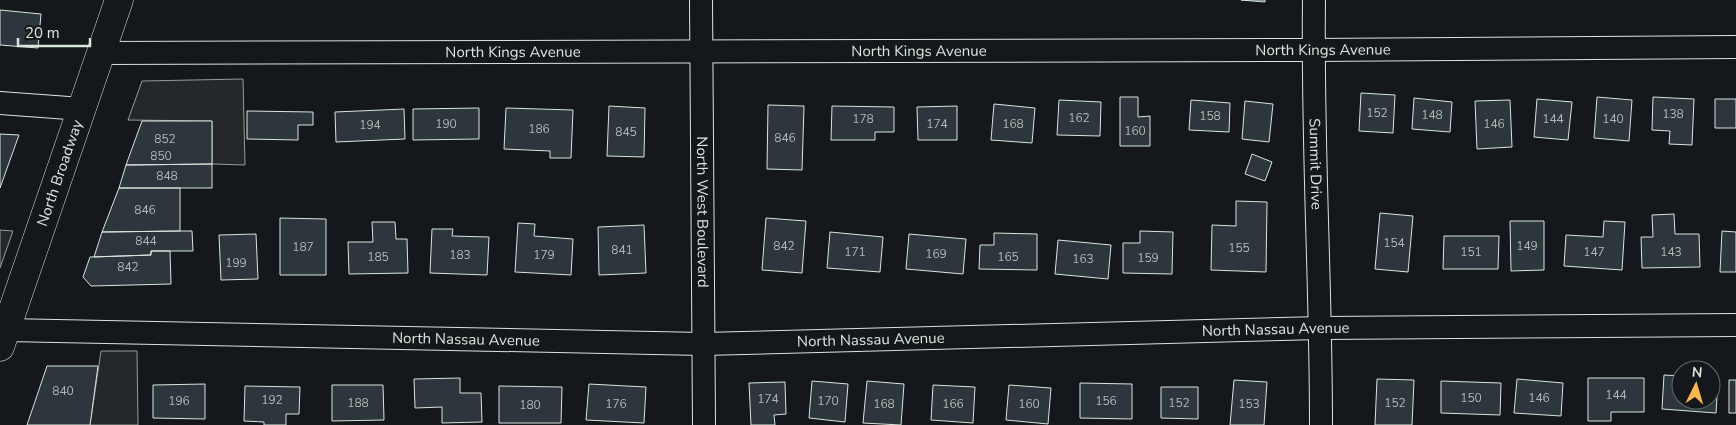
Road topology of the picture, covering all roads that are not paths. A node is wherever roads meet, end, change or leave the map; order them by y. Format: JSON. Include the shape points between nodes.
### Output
{"nodes":[{"id":1,"x":120,"y":0,"type":"edge"},
{"id":2,"x":701,"y":0,"type":"edge"},
{"id":3,"x":1314,"y":0,"type":"edge"},
{"id":4,"x":1736,"y":47,"type":"edge"},
{"id":5,"x":1313,"y":50,"type":"junction"},
{"id":6,"x":701,"y":52,"type":"junction"},
{"id":7,"x":101,"y":53,"type":"junction"},
{"id":8,"x":0,"y":103,"type":"edge"},
{"id":9,"x":82,"y":109,"type":"junction"},
{"id":10,"x":1736,"y":325,"type":"edge"},
{"id":11,"x":1321,"y":328,"type":"junction"},
{"id":12,"x":3,"y":338,"type":"edge"},
{"id":13,"x":704,"y":344,"type":"junction"},
{"id":14,"x":704,"y":425,"type":"edge"},
{"id":15,"x":1321,"y":425,"type":"edge"}],
"edges":[{"from":1,"to":7,"type":"main road","name":"North Broadway"},
{"from":2,"to":6,"type":"street","name":"North West Boulevard"},
{"from":3,"to":5,"type":"street","name":"Summit Drive"},
{"from":4,"to":5,"type":"street","name":"North Kings Avenue"},
{"from":5,"to":6,"type":"street","name":"North Kings Avenue"},
{"from":5,"to":11,"type":"street","name":"Summit Drive"},
{"from":6,"to":7,"type":"street","name":"North Kings Avenue"},
{"from":6,"to":13,"type":"street","name":"North West Boulevard"},
{"from":7,"to":9,"type":"main road","name":"North Broadway"},
{"from":8,"to":9,"type":"street"},
{"from":9,"to":12,"type":"main road","name":"North Broadway"},
{"from":10,"to":11,"type":"street","name":"North Nassau Avenue"},
{"from":11,"to":13,"type":"street","name":"North Nassau Avenue"},
{"from":11,"to":15,"type":"street","name":"Summit Drive"},
{"from":12,"to":13,"type":"street","name":"North Nassau Avenue","via":[[119,333]]},
{"from":13,"to":14,"type":"street","name":"North West Boulevard"}]}
